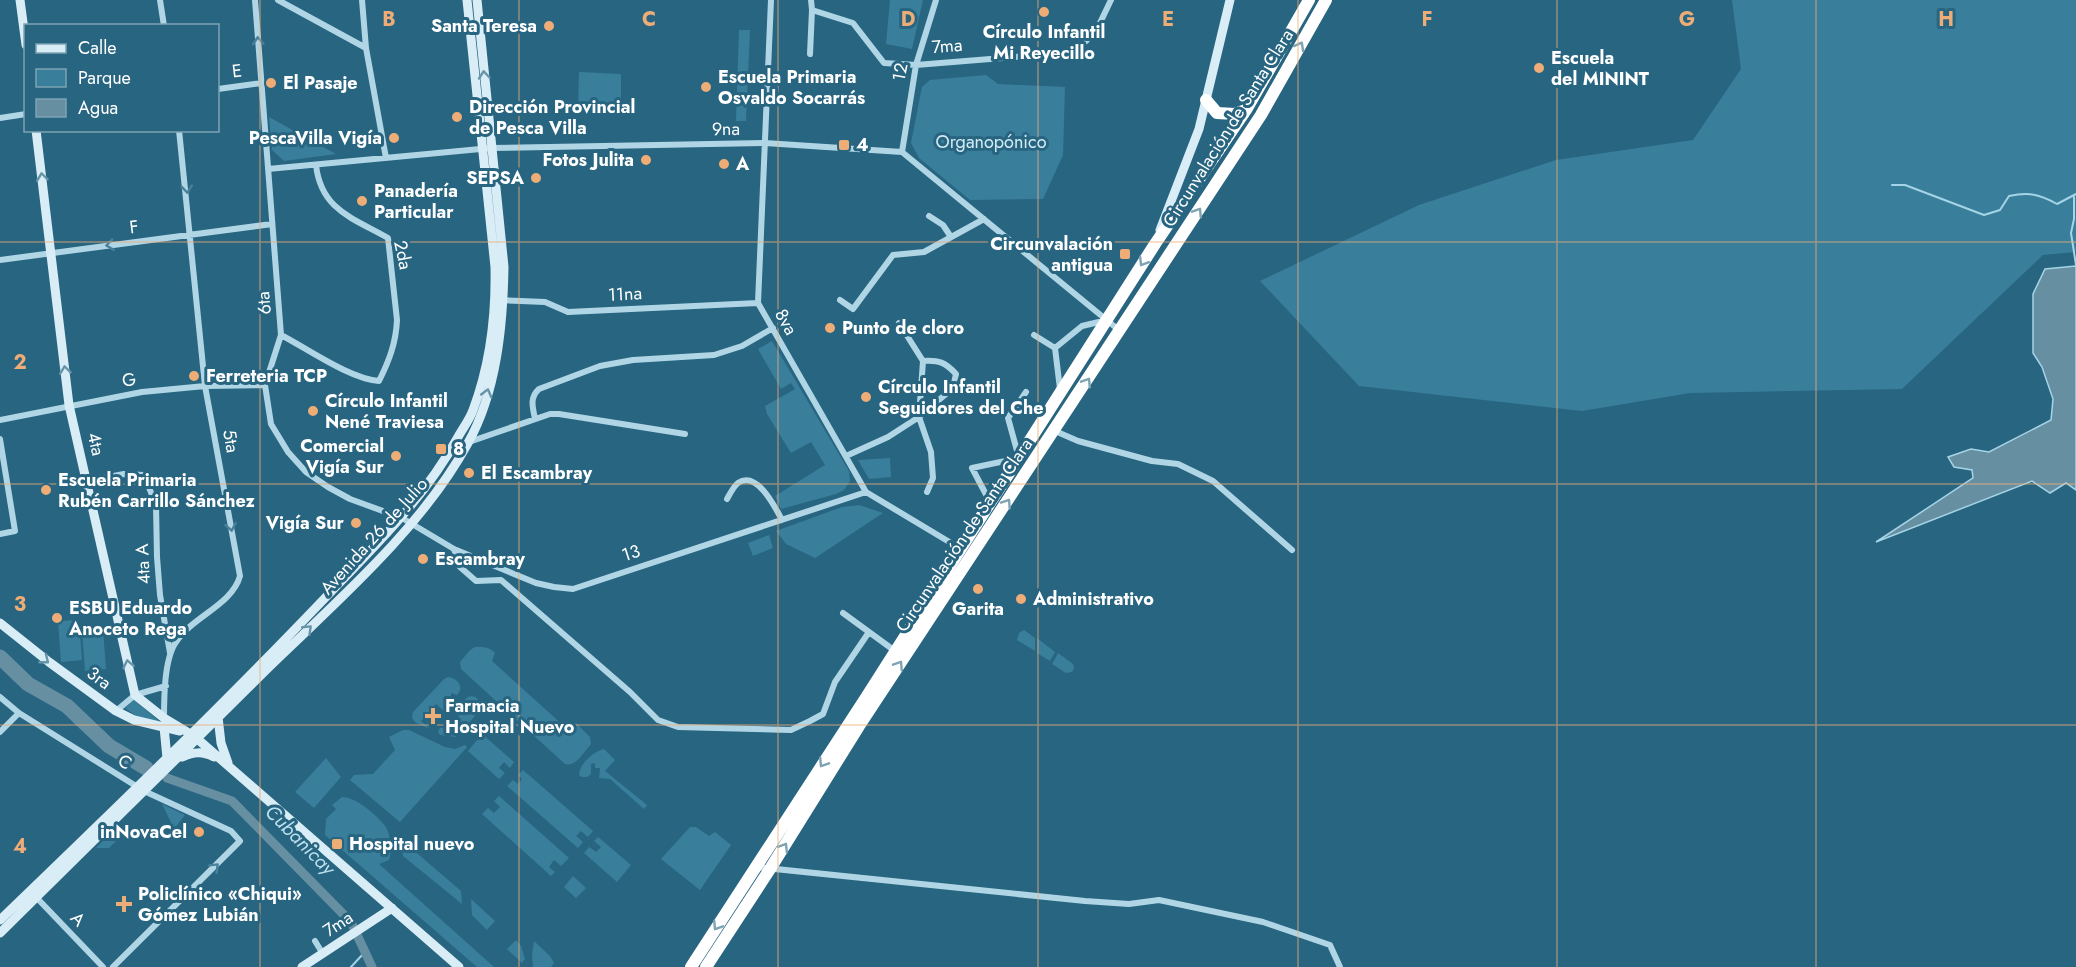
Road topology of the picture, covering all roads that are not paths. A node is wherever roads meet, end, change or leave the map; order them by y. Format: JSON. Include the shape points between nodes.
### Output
{"nodes":[{"id":1,"x":20,"y":0,"type":"edge"},
{"id":2,"x":160,"y":0,"type":"edge"},
{"id":3,"x":255,"y":0,"type":"edge"},
{"id":4,"x":278,"y":0,"type":"edge"},
{"id":5,"x":362,"y":0,"type":"edge"},
{"id":6,"x":467,"y":0,"type":"edge"},
{"id":7,"x":477,"y":0,"type":"edge"},
{"id":8,"x":771,"y":0,"type":"edge"},
{"id":9,"x":811,"y":0,"type":"edge"},
{"id":10,"x":936,"y":0,"type":"edge"},
{"id":11,"x":1111,"y":0,"type":"edge"},
{"id":12,"x":1230,"y":0,"type":"edge"},
{"id":13,"x":1309,"y":0,"type":"edge"},
{"id":14,"x":1326,"y":0,"type":"edge"},
{"id":15,"x":812,"y":10,"type":"junction"},
{"id":16,"x":164,"y":24,"type":"edge"},
{"id":17,"x":24,"y":30,"type":"edge"},
{"id":18,"x":366,"y":48,"type":"junction"},
{"id":19,"x":810,"y":54,"type":"dead end"},
{"id":20,"x":916,"y":65,"type":"junction"},
{"id":21,"x":261,"y":83,"type":"junction"},
{"id":22,"x":219,"y":88,"type":"edge"},
{"id":23,"x":1206,"y":100,"type":"junction"},
{"id":24,"x":1246,"y":110,"type":"junction"},
{"id":25,"x":24,"y":114,"type":"edge"},
{"id":26,"x":0,"y":118,"type":"edge"},
{"id":27,"x":36,"y":132,"type":"edge"},
{"id":28,"x":179,"y":132,"type":"edge"},
{"id":29,"x":765,"y":143,"type":"junction"},
{"id":30,"x":487,"y":148,"type":"junction"},
{"id":31,"x":902,"y":152,"type":"junction"},
{"id":32,"x":386,"y":158,"type":"junction"},
{"id":33,"x":316,"y":165,"type":"junction"},
{"id":34,"x":268,"y":170,"type":"junction"},
{"id":35,"x":929,"y":216,"type":"dead end"},
{"id":36,"x":984,"y":219,"type":"junction"},
{"id":37,"x":272,"y":224,"type":"junction"},
{"id":38,"x":192,"y":235,"type":"junction"},
{"id":39,"x":951,"y":237,"type":"junction"},
{"id":40,"x":1155,"y":244,"type":"junction"},
{"id":41,"x":51,"y":253,"type":"junction"},
{"id":42,"x":0,"y":260,"type":"edge"},
{"id":43,"x":499,"y":300,"type":"junction"},
{"id":44,"x":840,"y":300,"type":"dead end"},
{"id":45,"x":758,"y":303,"type":"junction"},
{"id":46,"x":1107,"y":320,"type":"junction"},
{"id":47,"x":899,"y":322,"type":"dead end"},
{"id":48,"x":773,"y":328,"type":"junction"},
{"id":49,"x":1120,"y":331,"type":"junction"},
{"id":50,"x":282,"y":335,"type":"junction"},
{"id":51,"x":1034,"y":335,"type":"dead end"},
{"id":52,"x":1055,"y":348,"type":"junction"},
{"id":53,"x":922,"y":361,"type":"junction"},
{"id":54,"x":265,"y":385,"type":"junction"},
{"id":55,"x":206,"y":386,"type":"junction"},
{"id":56,"x":1026,"y":392,"type":"dead end"},
{"id":57,"x":1060,"y":392,"type":"junction"},
{"id":58,"x":69,"y":405,"type":"junction"},
{"id":59,"x":920,"y":417,"type":"junction"},
{"id":60,"x":535,"y":419,"type":"junction"},
{"id":61,"x":0,"y":420,"type":"edge"},
{"id":62,"x":1055,"y":430,"type":"junction"},
{"id":63,"x":685,"y":434,"type":"dead end"},
{"id":64,"x":0,"y":439,"type":"edge"},
{"id":65,"x":469,"y":442,"type":"junction"},
{"id":66,"x":846,"y":456,"type":"junction"},
{"id":67,"x":1019,"y":458,"type":"junction"},
{"id":68,"x":87,"y":481,"type":"junction"},
{"id":69,"x":866,"y":492,"type":"junction"},
{"id":70,"x":927,"y":492,"type":"dead end"},
{"id":71,"x":726,"y":499,"type":"dead end"},
{"id":72,"x":990,"y":502,"type":"junction"},
{"id":73,"x":402,"y":518,"type":"junction"},
{"id":74,"x":782,"y":520,"type":"junction"},
{"id":75,"x":411,"y":524,"type":"junction"},
{"id":76,"x":0,"y":534,"type":"edge"},
{"id":77,"x":454,"y":549,"type":"junction"},
{"id":78,"x":961,"y":549,"type":"junction"},
{"id":79,"x":1292,"y":550,"type":"dead end"},
{"id":80,"x":843,"y":612,"type":"dead end"},
{"id":81,"x":0,"y":623,"type":"edge"},
{"id":82,"x":869,"y":632,"type":"junction"},
{"id":83,"x":896,"y":651,"type":"junction"},
{"id":84,"x":170,"y":653,"type":"junction"},
{"id":85,"x":166,"y":686,"type":"junction"},
{"id":86,"x":135,"y":695,"type":"junction"},
{"id":87,"x":0,"y":697,"type":"edge"},
{"id":88,"x":870,"y":701,"type":"junction"},
{"id":89,"x":116,"y":711,"type":"junction"},
{"id":90,"x":19,"y":713,"type":"junction"},
{"id":91,"x":218,"y":717,"type":"junction"},
{"id":92,"x":164,"y":722,"type":"junction"},
{"id":93,"x":0,"y":732,"type":"edge"},
{"id":94,"x":194,"y":736,"type":"junction"},
{"id":95,"x":168,"y":762,"type":"junction"},
{"id":96,"x":229,"y":765,"type":"junction"},
{"id":97,"x":144,"y":787,"type":"junction"},
{"id":98,"x":756,"y":867,"type":"junction"},
{"id":99,"x":770,"y":869,"type":"junction"},
{"id":100,"x":34,"y":894,"type":"junction"},
{"id":101,"x":392,"y":908,"type":"junction"},
{"id":102,"x":0,"y":920,"type":"edge"},
{"id":103,"x":0,"y":933,"type":"edge"},
{"id":104,"x":315,"y":941,"type":"dead end"},
{"id":105,"x":323,"y":954,"type":"junction"},
{"id":106,"x":103,"y":967,"type":"edge"},
{"id":107,"x":113,"y":967,"type":"edge"},
{"id":108,"x":302,"y":967,"type":"edge"},
{"id":109,"x":459,"y":967,"type":"edge"},
{"id":110,"x":691,"y":967,"type":"edge"},
{"id":111,"x":706,"y":967,"type":"edge"},
{"id":112,"x":1340,"y":967,"type":"edge"}],
"edges":[{"from":1,"to":17,"type":"main road"},
{"from":2,"to":16,"type":"street"},
{"from":21,"to":3,"type":"street","name":"6ta","one_way":true},
{"from":4,"to":18,"type":"street"},
{"from":5,"to":18,"type":"street"},
{"from":6,"to":30,"type":"main road","name":"Avenida 26 de Julio"},
{"from":30,"to":7,"type":"main road","name":"Avenida 26 de Julio","one_way":true},
{"from":8,"to":29,"type":"street","name":"8va"},
{"from":9,"to":15,"type":"street"},
{"from":10,"to":20,"type":"street","name":"12"},
{"from":11,"to":20,"type":"street","name":"7ma","via":[[1086,41],[1063,53]]},
{"from":12,"to":23,"type":"main road"},
{"from":13,"to":24,"type":"highway","name":"Circunvalación de Santa Clara"},
{"from":49,"to":14,"type":"highway","name":"Circunvalación de Santa Clara","one_way":true,"via":[[1261,115]]},
{"from":15,"to":19,"type":"street"},
{"from":15,"to":20,"type":"street","name":"7ma","via":[[853,23],[884,63]]},
{"from":18,"to":32,"type":"street"},
{"from":20,"to":31,"type":"street","name":"12"},
{"from":21,"to":22,"type":"street","name":"E"},
{"from":21,"to":34,"type":"street","name":"6ta"},
{"from":23,"to":24,"type":"highway","via":[[1216,113]]},
{"from":23,"to":40,"type":"main road","via":[[1199,129]]},
{"from":24,"to":40,"type":"highway","name":"Circunvalación de Santa Clara"},
{"from":25,"to":26,"type":"street"},
{"from":41,"to":27,"type":"main road","name":"4ta","one_way":true},
{"from":28,"to":38,"type":"street","name":"5ta","one_way":true},
{"from":29,"to":30,"type":"street","name":"9na"},
{"from":29,"to":31,"type":"street","name":"9na"},
{"from":29,"to":45,"type":"street","name":"8va"},
{"from":30,"to":32,"type":"street","name":"9na"},
{"from":30,"to":43,"type":"main road","name":"Avenida 26 de Julio"},
{"from":31,"to":36,"type":"street"},
{"from":32,"to":33,"type":"street","name":"9na"},
{"from":33,"to":34,"type":"street","name":"9na"},
{"from":33,"to":50,"type":"street","name":"2da","via":[[318,182],[326,198],[388,238],[397,334],[379,381],[352,374]]},
{"from":34,"to":37,"type":"street","name":"6ta"},
{"from":35,"to":39,"type":"street","via":[[943,225]]},
{"from":36,"to":39,"type":"street"},
{"from":36,"to":46,"type":"street"},
{"from":37,"to":38,"type":"street","name":"F"},
{"from":37,"to":50,"type":"street","name":"6ta"},
{"from":38,"to":41,"type":"street","name":"F","one_way":true},
{"from":38,"to":55,"type":"street","name":"5ta"},
{"from":39,"to":44,"type":"street","via":[[924,252],[892,255],[853,309]]},
{"from":40,"to":46,"type":"highway","name":"Circunvalación de Santa Clara","one_way":true},
{"from":41,"to":42,"type":"street","name":"F"},
{"from":58,"to":41,"type":"main road","name":"4ta","one_way":true},
{"from":43,"to":45,"type":"street","name":"11na","via":[[545,302],[568,312]]},
{"from":65,"to":43,"type":"main road","name":"Avenida 26 de Julio","one_way":true,"via":[[482,414],[494,368]]},
{"from":43,"to":73,"type":"main road","name":"Avenida 26 de Julio","via":[[473,411],[442,465]]},
{"from":45,"to":48,"type":"street","name":"8va"},
{"from":46,"to":49,"type":"street"},
{"from":46,"to":52,"type":"street","via":[[1082,326]]},
{"from":46,"to":57,"type":"highway","name":"Circunvalación de Santa Clara"},
{"from":47,"to":53,"type":"street"},
{"from":48,"to":60,"type":"street","via":[[742,346],[714,355],[600,366],[539,389],[532,403]]},
{"from":48,"to":66,"type":"street","name":"8va"},
{"from":62,"to":49,"type":"highway","name":"Circunvalación de Santa Clara","one_way":true},
{"from":50,"to":54,"type":"street","name":"6ta"},
{"from":51,"to":52,"type":"street"},
{"from":52,"to":57,"type":"street"},
{"from":53,"to":59,"type":"street"},
{"from":53,"to":59,"type":"street","via":[[937,360],[956,374],[953,388]]},
{"from":54,"to":55,"type":"street","name":"G"},
{"from":54,"to":73,"type":"street","name":"6ta","via":[[271,424],[306,472],[350,499]]},
{"from":55,"to":58,"type":"street","name":"G"},
{"from":55,"to":84,"type":"street","name":"5ta","one_way":true,"via":[[240,576],[237,586],[195,622]]},
{"from":56,"to":67,"type":"street","via":[[1008,418]]},
{"from":57,"to":67,"type":"highway","name":"Circunvalación de Santa Clara"},
{"from":58,"to":61,"type":"street","name":"G"},
{"from":58,"to":68,"type":"main road","name":"4ta"},
{"from":59,"to":66,"type":"street"},
{"from":59,"to":70,"type":"street","via":[[933,478]]},
{"from":60,"to":63,"type":"street","via":[[559,414]]},
{"from":60,"to":65,"type":"street"},
{"from":62,"to":79,"type":"street","via":[[1078,441],[1178,464],[1213,481]]},
{"from":88,"to":62,"type":"highway","name":"Circunvalación de Santa Clara","one_way":true},
{"from":64,"to":76,"type":"street","via":[[15,531]]},
{"from":65,"to":75,"type":"main road","name":"Avenida 26 de Julio","via":[[445,482]]},
{"from":66,"to":69,"type":"street","name":"8va"},
{"from":67,"to":72,"type":"highway","name":"Circunvalación de Santa Clara"},
{"from":67,"to":72,"type":"street","via":[[972,468]]},
{"from":68,"to":84,"type":"street","name":"4ta A","via":[[124,474],[144,475],[156,505],[159,585]]},
{"from":86,"to":68,"type":"main road","name":"4ta","one_way":true},
{"from":69,"to":74,"type":"street","name":"13"},
{"from":69,"to":78,"type":"street","name":"8va"},
{"from":71,"to":74,"type":"street","via":[[738,483],[753,483],[771,499]]},
{"from":72,"to":78,"type":"highway","name":"Circunvalación de Santa Clara"},
{"from":73,"to":75,"type":"street","name":"6ta"},
{"from":73,"to":94,"type":"main road","name":"Avenida 26 de Julio"},
{"from":74,"to":77,"type":"street","name":"13","via":[[573,589],[536,583]]},
{"from":75,"to":77,"type":"street","name":"13"},
{"from":91,"to":75,"type":"main road","name":"Avenida 26 de Julio","one_way":true},
{"from":77,"to":82,"type":"street","via":[[460,567],[476,581],[501,580],[658,720],[678,727],[791,730],[810,721],[823,714],[834,682]]},
{"from":78,"to":83,"type":"highway","name":"Circunvalación de Santa Clara"},
{"from":80,"to":82,"type":"street"},
{"from":81,"to":89,"type":"main road","name":"3ra","one_way":true},
{"from":82,"to":83,"type":"street"},
{"from":83,"to":88,"type":"highway","name":"Circunvalación de Santa Clara"},
{"from":84,"to":85,"type":"street","name":"5ta"},
{"from":85,"to":86,"type":"street"},
{"from":85,"to":92,"type":"street","name":"5ta"},
{"from":86,"to":89,"type":"street"},
{"from":86,"to":92,"type":"main road"},
{"from":87,"to":90,"type":"street","name":"C"},
{"from":88,"to":98,"type":"highway","name":"Circunvalación de Santa Clara","one_way":true},
{"from":99,"to":88,"type":"highway","name":"Circunvalación de Santa Clara","one_way":true},
{"from":89,"to":92,"type":"main road","name":"3ra","via":[[134,720]]},
{"from":90,"to":93,"type":"street"},
{"from":90,"to":97,"type":"street","name":"C"},
{"from":91,"to":94,"type":"main road","name":"Avenida 26 de Julio"},
{"from":91,"to":96,"type":"main road"},
{"from":92,"to":94,"type":"main road"},
{"from":92,"to":95,"type":"main road"},
{"from":94,"to":95,"type":"main road","name":"Avenida 26 de Julio"},
{"from":94,"to":96,"type":"main road"},
{"from":95,"to":96,"type":"main road","via":[[204,752]]},
{"from":95,"to":97,"type":"main road","name":"Avenida 26 de Julio"},
{"from":96,"to":101,"type":"main road"},
{"from":97,"to":100,"type":"main road","name":"Avenida 26 de Julio"},
{"from":107,"to":97,"type":"street","name":"C","one_way":true,"via":[[240,841],[231,831]]},
{"from":98,"to":99,"type":"street"},
{"from":98,"to":110,"type":"highway","name":"Circunvalación de Santa Clara","one_way":true},
{"from":99,"to":111,"type":"highway","name":"Circunvalación de Santa Clara"},
{"from":99,"to":112,"type":"street","via":[[1085,902],[1129,904],[1159,900],[1263,922],[1330,945]]},
{"from":100,"to":102,"type":"main road","name":"Avenida 26 de Julio"},
{"from":100,"to":103,"type":"main road","name":"Avenida 26 de Julio"},
{"from":100,"to":106,"type":"street","name":"A"},
{"from":101,"to":105,"type":"main road","name":"7ma"},
{"from":101,"to":109,"type":"main road"},
{"from":104,"to":105,"type":"street"},
{"from":105,"to":108,"type":"main road","name":"7ma"}]}
